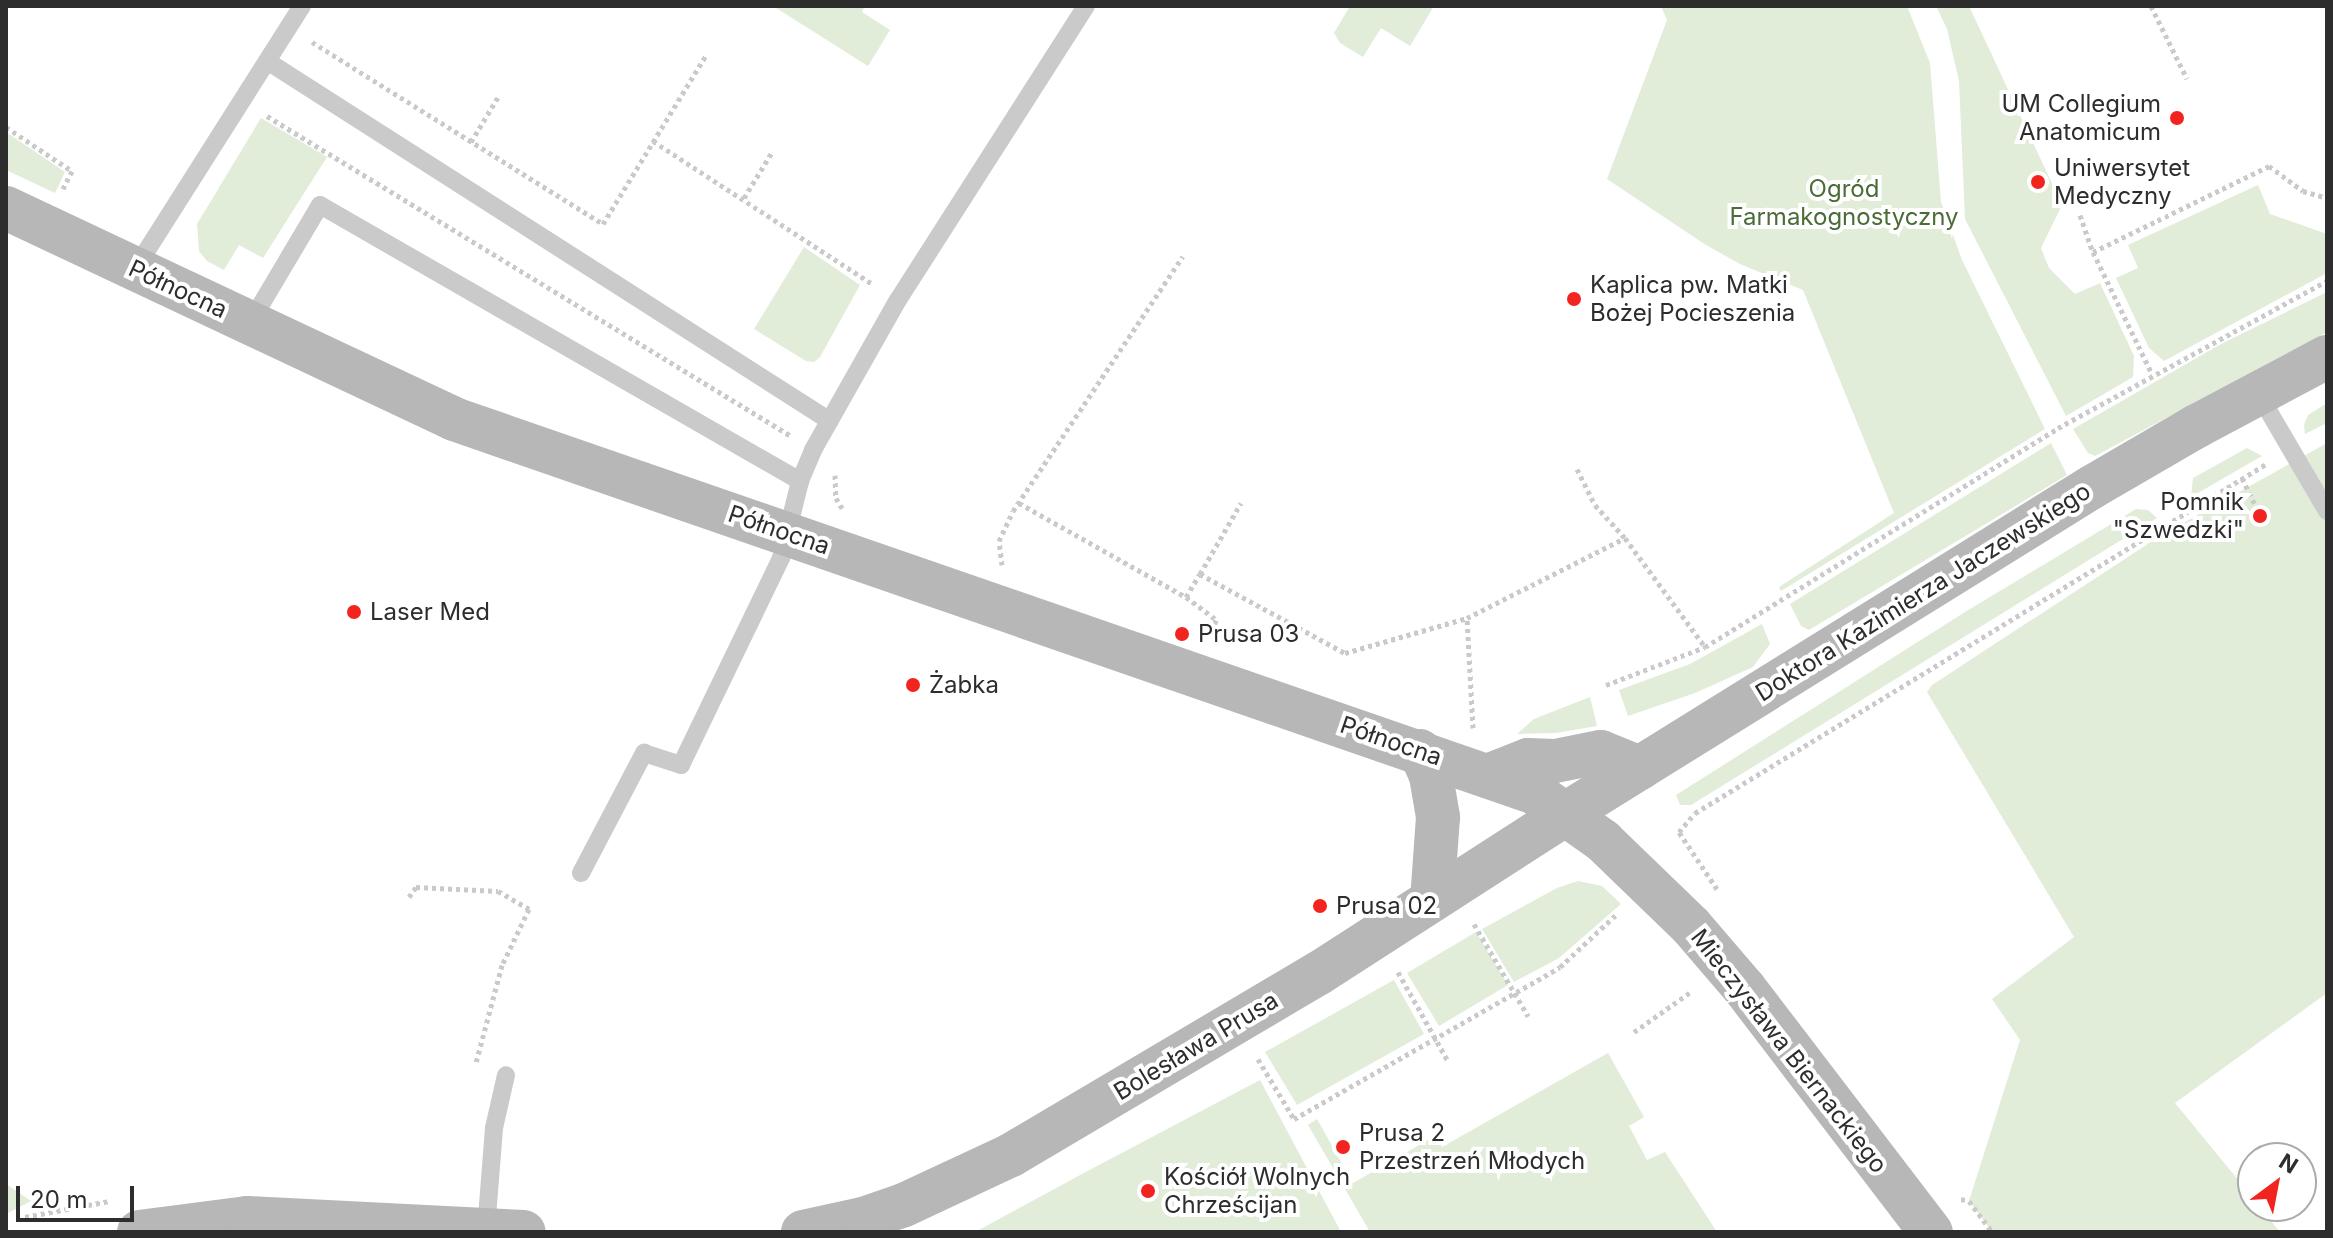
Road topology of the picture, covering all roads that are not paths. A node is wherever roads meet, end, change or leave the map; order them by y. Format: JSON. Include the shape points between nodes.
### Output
{"nodes":[{"id":1,"x":302,"y":6,"type":"edge"},
{"id":2,"x":1086,"y":6,"type":"edge"},
{"id":3,"x":267,"y":61,"type":"junction"},
{"id":4,"x":6,"y":208,"type":"edge"},
{"id":5,"x":135,"y":269,"type":"junction"},
{"id":6,"x":250,"y":323,"type":"junction"},
{"id":7,"x":2327,"y":357,"type":"edge"},
{"id":8,"x":2258,"y":393,"type":"junction"},
{"id":9,"x":830,"y":421,"type":"junction"},
{"id":10,"x":800,"y":481,"type":"junction"},
{"id":11,"x":2327,"y":511,"type":"edge"},
{"id":12,"x":785,"y":532,"type":"junction"},
{"id":13,"x":1420,"y":751,"type":"junction"},
{"id":14,"x":1640,"y":768,"type":"junction"},
{"id":15,"x":1490,"y":775,"type":"junction"},
{"id":16,"x":1567,"y":813,"type":"junction"},
{"id":17,"x":581,"y":873,"type":"dead end"},
{"id":18,"x":1432,"y":900,"type":"junction"},
{"id":19,"x":506,"y":1075,"type":"dead end"},
{"id":20,"x":505,"y":1231,"type":"edge"},
{"id":21,"x":139,"y":1232,"type":"edge"},
{"id":22,"x":803,"y":1232,"type":"edge"},
{"id":23,"x":1931,"y":1232,"type":"edge"}],
"edges":[{"from":1,"to":3,"type":"lane"},
{"from":2,"to":9,"type":"lane","via":[[898,300]]},
{"from":3,"to":5,"type":"lane"},
{"from":3,"to":9,"type":"lane"},
{"from":4,"to":5,"type":"street","name":"Północna"},
{"from":5,"to":6,"type":"street","name":"Północna"},
{"from":6,"to":10,"type":"lane","via":[[320,205]]},
{"from":6,"to":12,"type":"street","name":"Północna","via":[[454,419]]},
{"from":7,"to":8,"type":"street","name":"Doktora Kazimierza Jaczewskiego"},
{"from":8,"to":11,"type":"lane"},
{"from":8,"to":14,"type":"street","name":"Doktora Kazimierza Jaczewskiego","via":[[2092,487]]},
{"from":9,"to":10,"type":"lane"},
{"from":10,"to":12,"type":"lane"},
{"from":12,"to":13,"type":"street","name":"Północna"},
{"from":12,"to":17,"type":"lane","via":[[781,558],[681,765],[644,753]]},
{"from":13,"to":15,"type":"street","name":"Północna"},
{"from":13,"to":18,"type":"street","via":[[1431,776],[1438,817]]},
{"from":14,"to":15,"type":"street","via":[[1601,752],[1528,760]]},
{"from":14,"to":16,"type":"street","name":"Doktora Kazimierza Jaczewskiego"},
{"from":15,"to":16,"type":"street","name":"Północna"},
{"from":16,"to":18,"type":"street","name":"Bolesława Prusa"},
{"from":16,"to":23,"type":"street","name":"Mieczysława Biernackiego","via":[[1632,866],[1691,926]]},
{"from":18,"to":22,"type":"street","name":"Bolesława Prusa","via":[[1011,1155],[904,1205]]},
{"from":19,"to":20,"type":"lane","via":[[494,1128]]},
{"from":20,"to":21,"type":"street","via":[[247,1218]]}]}
